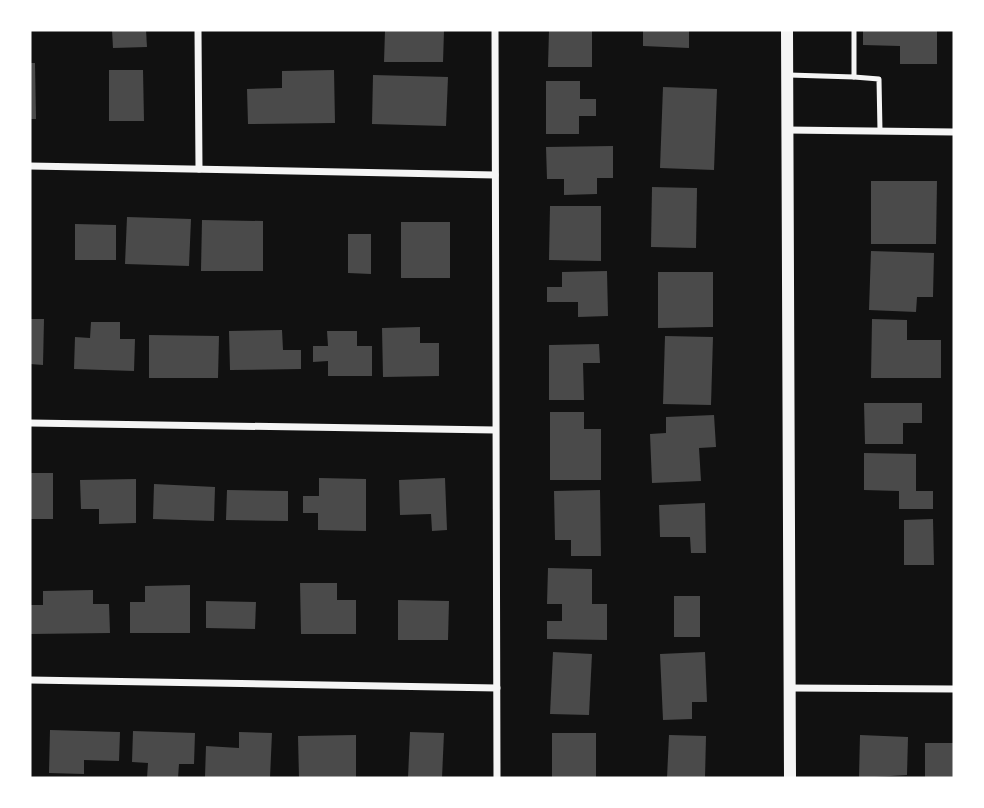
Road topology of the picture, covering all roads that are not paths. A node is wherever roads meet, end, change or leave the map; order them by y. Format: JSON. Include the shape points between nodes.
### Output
{"nodes":[{"id":1,"x":198,"y":30,"type":"edge"},
{"id":2,"x":495,"y":30,"type":"edge"},
{"id":3,"x":787,"y":30,"type":"edge"},
{"id":4,"x":854,"y":30,"type":"edge"},
{"id":5,"x":787,"y":75,"type":"junction"},
{"id":6,"x":854,"y":77,"type":"junction"},
{"id":7,"x":786,"y":130,"type":"junction"},
{"id":8,"x":880,"y":131,"type":"junction"},
{"id":9,"x":954,"y":132,"type":"edge"},
{"id":10,"x":30,"y":166,"type":"edge"},
{"id":11,"x":199,"y":169,"type":"junction"},
{"id":12,"x":495,"y":175,"type":"junction"},
{"id":13,"x":30,"y":423,"type":"edge"},
{"id":14,"x":495,"y":430,"type":"junction"},
{"id":15,"x":30,"y":680,"type":"edge"},
{"id":16,"x":497,"y":688,"type":"junction"},
{"id":17,"x":790,"y":688,"type":"junction"},
{"id":18,"x":954,"y":689,"type":"edge"},
{"id":19,"x":497,"y":778,"type":"edge"},
{"id":20,"x":790,"y":778,"type":"edge"}],
"edges":[{"from":1,"to":11,"type":"street"},
{"from":2,"to":12,"type":"street"},
{"from":3,"to":5,"type":"street"},
{"from":4,"to":6,"type":"lane"},
{"from":5,"to":6,"type":"lane"},
{"from":5,"to":7,"type":"street"},
{"from":6,"to":8,"type":"lane","via":[[879,79]]},
{"from":7,"to":8,"type":"street"},
{"from":7,"to":17,"type":"street"},
{"from":8,"to":9,"type":"street"},
{"from":10,"to":11,"type":"street"},
{"from":11,"to":12,"type":"street"},
{"from":12,"to":14,"type":"street"},
{"from":13,"to":14,"type":"street"},
{"from":14,"to":16,"type":"street"},
{"from":15,"to":16,"type":"street"},
{"from":16,"to":19,"type":"street"},
{"from":17,"to":18,"type":"street"},
{"from":17,"to":20,"type":"street"}]}
